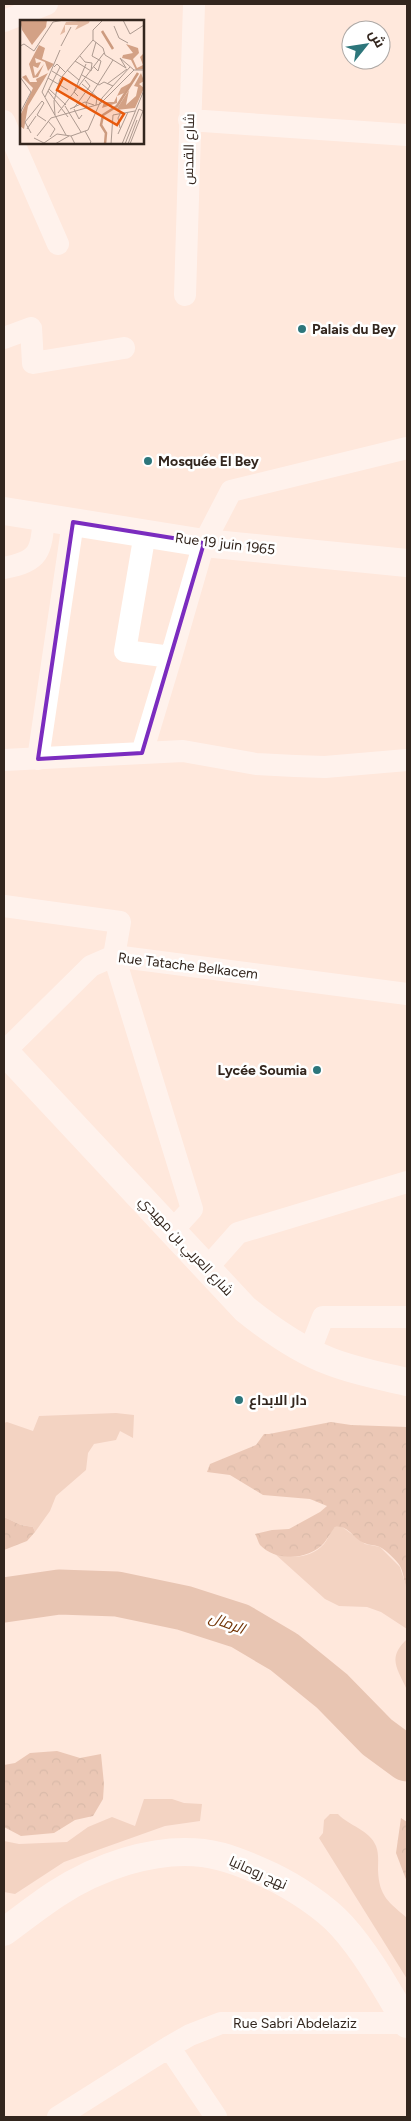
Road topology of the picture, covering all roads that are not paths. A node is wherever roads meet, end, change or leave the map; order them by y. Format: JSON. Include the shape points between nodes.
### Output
{"nodes":[{"id":1,"x":47,"y":4,"type":"edge"},
{"id":2,"x":194,"y":4,"type":"edge"},
{"id":3,"x":4,"y":21,"type":"edge"},
{"id":4,"x":4,"y":120,"type":"edge"},
{"id":5,"x":189,"y":120,"type":"junction"},
{"id":6,"x":407,"y":135,"type":"edge"},
{"id":7,"x":58,"y":244,"type":"dead end"},
{"id":8,"x":185,"y":295,"type":"dead end"},
{"id":9,"x":4,"y":338,"type":"edge"},
{"id":10,"x":124,"y":348,"type":"dead end"},
{"id":11,"x":407,"y":448,"type":"edge"},
{"id":12,"x":4,"y":511,"type":"edge"},
{"id":13,"x":44,"y":517,"type":"junction"},
{"id":14,"x":73,"y":522,"type":"junction"},
{"id":15,"x":145,"y":533,"type":"junction"},
{"id":16,"x":204,"y":543,"type":"junction"},
{"id":17,"x":407,"y":563,"type":"edge"},
{"id":18,"x":4,"y":568,"type":"edge"},
{"id":19,"x":170,"y":657,"type":"junction"},
{"id":20,"x":142,"y":753,"type":"junction"},
{"id":21,"x":38,"y":759,"type":"junction"},
{"id":22,"x":4,"y":760,"type":"edge"},
{"id":23,"x":407,"y":760,"type":"edge"},
{"id":24,"x":4,"y":906,"type":"edge"},
{"id":25,"x":114,"y":956,"type":"junction"},
{"id":26,"x":407,"y":994,"type":"edge"},
{"id":27,"x":4,"y":1052,"type":"edge"},
{"id":28,"x":407,"y":1182,"type":"edge"},
{"id":29,"x":172,"y":1231,"type":"junction"},
{"id":30,"x":207,"y":1268,"type":"junction"},
{"id":31,"x":407,"y":1317,"type":"edge"},
{"id":32,"x":310,"y":1353,"type":"junction"},
{"id":33,"x":407,"y":1382,"type":"edge"},
{"id":34,"x":4,"y":1932,"type":"edge"},
{"id":35,"x":407,"y":2023,"type":"edge"},
{"id":36,"x":169,"y":2047,"type":"junction"},
{"id":37,"x":58,"y":2117,"type":"edge"},
{"id":38,"x":216,"y":2117,"type":"edge"}],
"edges":[{"from":1,"to":3,"type":"street"},
{"from":2,"to":5,"type":"street","name":"شارع القدس"},
{"from":4,"to":7,"type":"street"},
{"from":5,"to":6,"type":"street"},
{"from":5,"to":8,"type":"street","name":"شارع القدس"},
{"from":9,"to":10,"type":"street","via":[[31,328],[33,363]]},
{"from":11,"to":16,"type":"street","via":[[231,491]]},
{"from":12,"to":13,"type":"street","name":"Rue 19 juin 1965"},
{"from":13,"to":14,"type":"street","name":"Rue 19 juin 1965"},
{"from":13,"to":18,"type":"street","via":[[42,544],[36,555],[25,563]]},
{"from":14,"to":15,"type":"street","name":"Rue 19 juin 1965"},
{"from":14,"to":21,"type":"street"},
{"from":15,"to":16,"type":"street","name":"Rue 19 juin 1965"},
{"from":15,"to":19,"type":"street","via":[[125,651]]},
{"from":16,"to":17,"type":"street","name":"Rue 19 juin 1965"},
{"from":16,"to":19,"type":"street"},
{"from":19,"to":20,"type":"street"},
{"from":20,"to":21,"type":"street"},
{"from":20,"to":23,"type":"street","via":[[183,751],[256,764],[325,767]]},
{"from":21,"to":22,"type":"street"},
{"from":24,"to":25,"type":"street","via":[[120,922]]},
{"from":25,"to":26,"type":"street","name":"Rue Tatache Belkacem"},
{"from":25,"to":27,"type":"street","name":"Rue Tatache Belkacem","via":[[92,966]]},
{"from":25,"to":29,"type":"street","via":[[192,1209]]},
{"from":27,"to":29,"type":"street","name":"شارع العربي بن مهيدي"},
{"from":28,"to":30,"type":"street","via":[[238,1233]]},
{"from":29,"to":30,"type":"street","name":"شارع العربي بن مهيدي"},
{"from":30,"to":32,"type":"street","name":"شارع العربي بن مهيدي","via":[[245,1309]]},
{"from":31,"to":32,"type":"street","via":[[323,1318]]},
{"from":32,"to":33,"type":"street","name":"شارع العربي بن مهيدي","via":[[351,1368]]},
{"from":34,"to":35,"type":"street","name":"نهج رومانيا","via":[[57,1894],[115,1866],[171,1852],[203,1853],[234,1860],[286,1884],[340,1924],[359,1946]]},
{"from":35,"to":36,"type":"street","name":"Rue Sabri Abdelaziz","via":[[220,2023]]},
{"from":36,"to":37,"type":"street","name":"Rue Sabri Abdelaziz"},
{"from":36,"to":38,"type":"street"}]}
